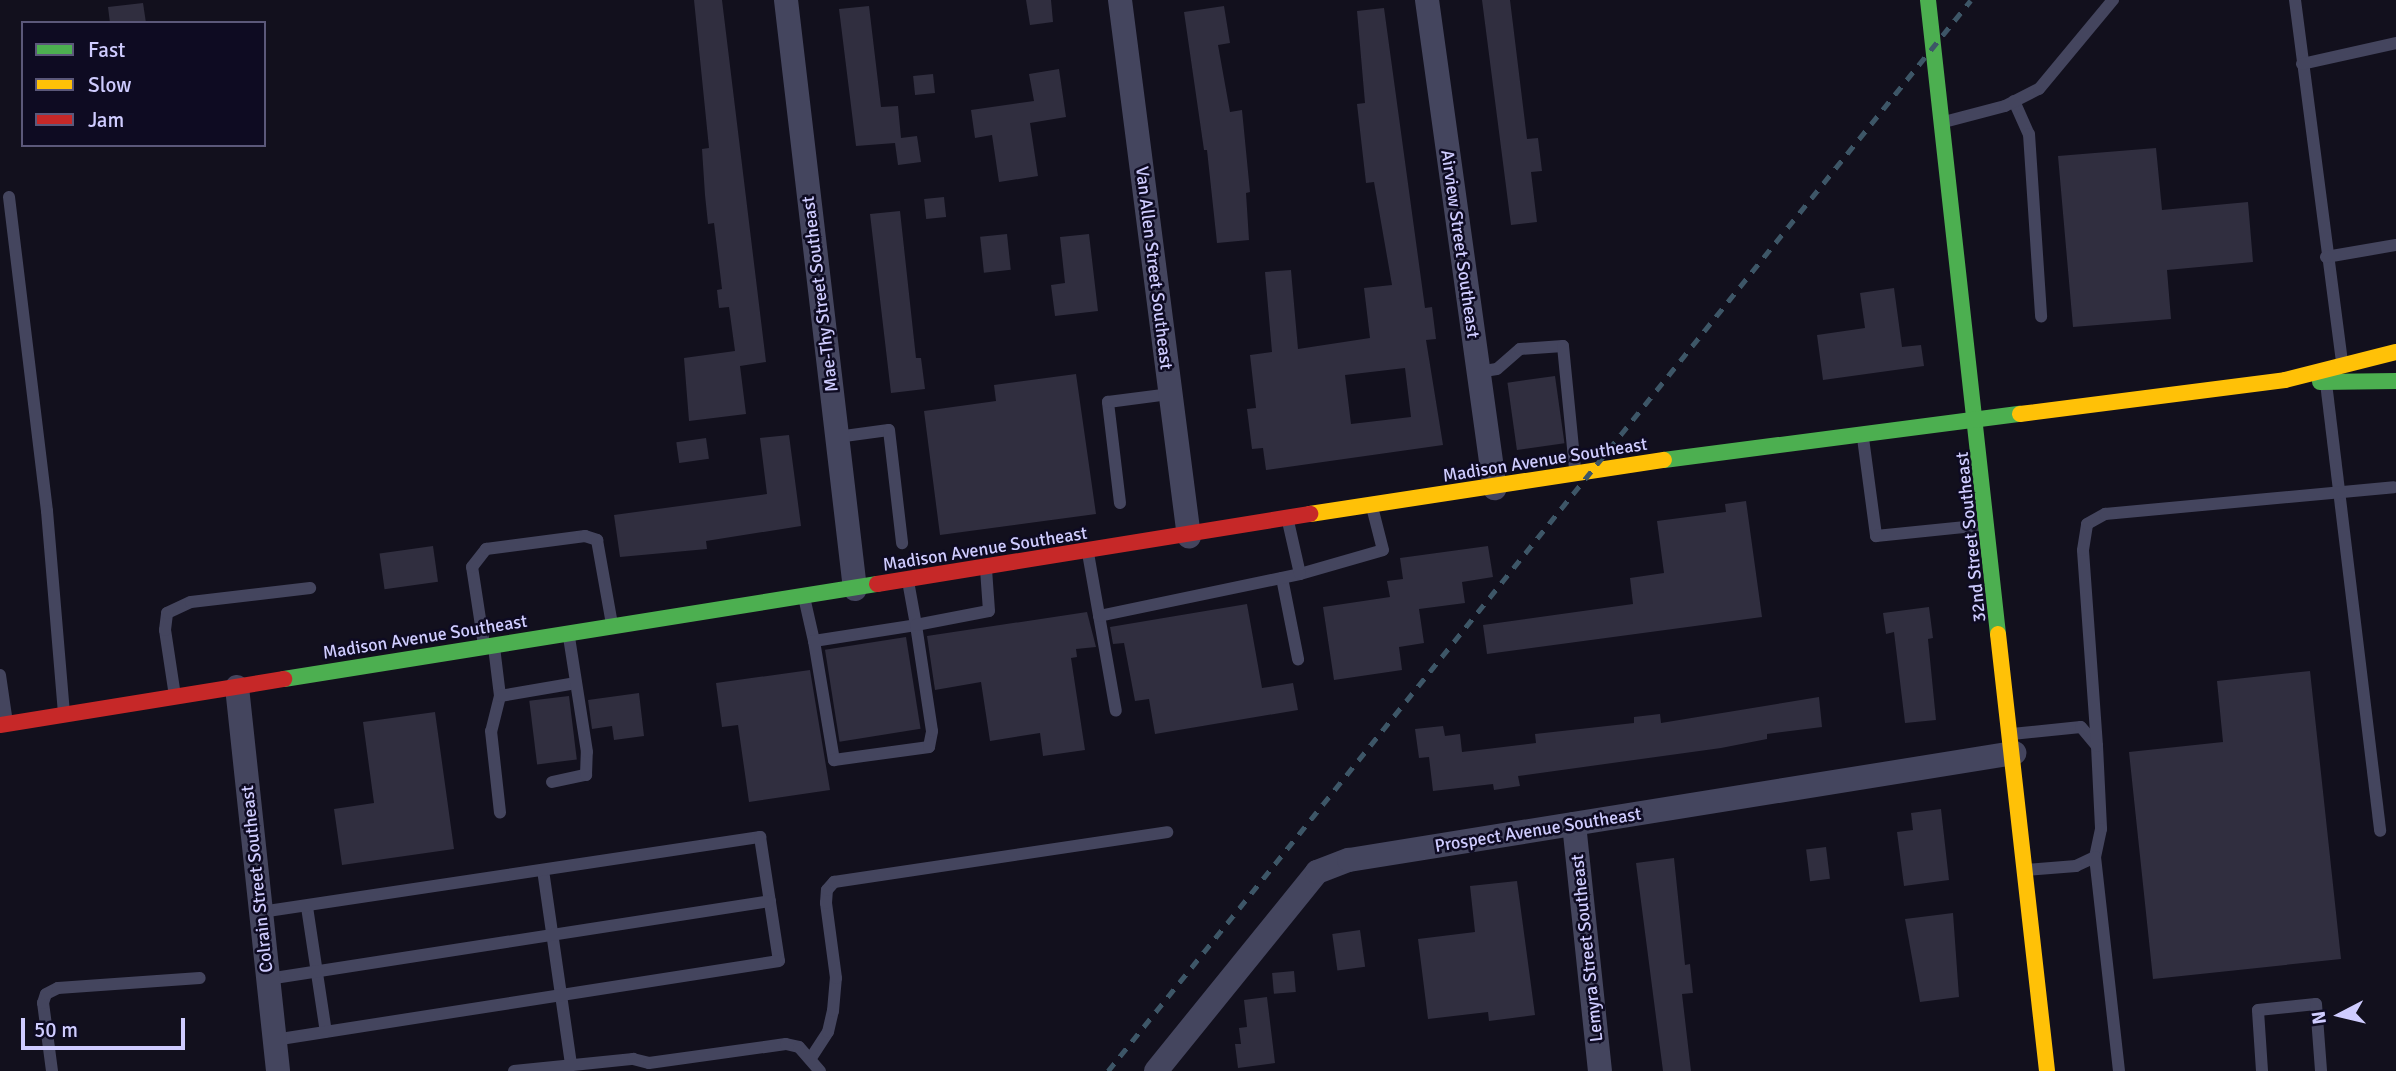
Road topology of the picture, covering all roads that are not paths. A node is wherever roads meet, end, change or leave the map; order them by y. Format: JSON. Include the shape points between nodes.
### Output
{"nodes":[{"id":1,"x":786,"y":0,"type":"edge"},
{"id":2,"x":1120,"y":0,"type":"edge"},
{"id":3,"x":1427,"y":0,"type":"edge"},
{"id":4,"x":1927,"y":0,"type":"edge"},
{"id":5,"x":2113,"y":0,"type":"edge"},
{"id":6,"x":2295,"y":0,"type":"edge"},
{"id":7,"x":2396,"y":43,"type":"edge"},
{"id":8,"x":2302,"y":64,"type":"junction"},
{"id":9,"x":2014,"y":102,"type":"junction"},
{"id":10,"x":1942,"y":123,"type":"junction"},
{"id":11,"x":9,"y":197,"type":"dead end"},
{"id":12,"x":2396,"y":244,"type":"edge"},
{"id":13,"x":2326,"y":257,"type":"junction"},
{"id":14,"x":2041,"y":317,"type":"dead end"},
{"id":15,"x":2396,"y":352,"type":"edge"},
{"id":16,"x":2343,"y":365,"type":"junction"},
{"id":17,"x":1478,"y":372,"type":"junction"},
{"id":18,"x":2286,"y":380,"type":"junction"},
{"id":19,"x":2396,"y":381,"type":"edge"},
{"id":20,"x":2326,"y":382,"type":"junction"},
{"id":21,"x":1170,"y":394,"type":"junction"},
{"id":22,"x":1977,"y":419,"type":"junction"},
{"id":23,"x":1862,"y":434,"type":"junction"},
{"id":24,"x":837,"y":437,"type":"junction"},
{"id":25,"x":1575,"y":472,"type":"junction"},
{"id":26,"x":2394,"y":487,"type":"dead end"},
{"id":27,"x":1495,"y":488,"type":"junction"},
{"id":28,"x":2339,"y":491,"type":"junction"},
{"id":29,"x":1120,"y":503,"type":"dead end"},
{"id":30,"x":1372,"y":508,"type":"junction"},
{"id":31,"x":1288,"y":521,"type":"junction"},
{"id":32,"x":1989,"y":525,"type":"junction"},
{"id":33,"x":1189,"y":537,"type":"junction"},
{"id":34,"x":902,"y":543,"type":"dead end"},
{"id":35,"x":1088,"y":552,"type":"junction"},
{"id":36,"x":986,"y":568,"type":"junction"},
{"id":37,"x":1300,"y":574,"type":"junction"},
{"id":38,"x":1282,"y":578,"type":"junction"},
{"id":39,"x":908,"y":580,"type":"junction"},
{"id":40,"x":310,"y":588,"type":"dead end"},
{"id":41,"x":855,"y":589,"type":"junction"},
{"id":42,"x":803,"y":597,"type":"junction"},
{"id":43,"x":1099,"y":616,"type":"junction"},
{"id":44,"x":916,"y":625,"type":"junction"},
{"id":45,"x":612,"y":627,"type":"junction"},
{"id":46,"x":568,"y":634,"type":"junction"},
{"id":47,"x":814,"y":641,"type":"junction"},
{"id":48,"x":489,"y":647,"type":"junction"},
{"id":49,"x":1298,"y":659,"type":"dead end"},
{"id":50,"x":0,"y":675,"type":"edge"},
{"id":51,"x":576,"y":684,"type":"junction"},
{"id":52,"x":237,"y":687,"type":"junction"},
{"id":53,"x":175,"y":696,"type":"junction"},
{"id":54,"x":500,"y":696,"type":"junction"},
{"id":55,"x":1116,"y":711,"type":"dead end"},
{"id":56,"x":64,"y":714,"type":"junction"},
{"id":57,"x":4,"y":724,"type":"edge"},
{"id":58,"x":2013,"y":744,"type":"junction"},
{"id":59,"x":2097,"y":746,"type":"junction"},
{"id":60,"x":552,"y":782,"type":"dead end"},
{"id":61,"x":499,"y":813,"type":"dead end"},
{"id":62,"x":1574,"y":824,"type":"junction"},
{"id":63,"x":2380,"y":831,"type":"dead end"},
{"id":64,"x":1167,"y":832,"type":"dead end"},
{"id":65,"x":2095,"y":857,"type":"junction"},
{"id":66,"x":543,"y":870,"type":"junction"},
{"id":67,"x":2026,"y":870,"type":"junction"},
{"id":68,"x":770,"y":901,"type":"junction"},
{"id":69,"x":307,"y":907,"type":"junction"},
{"id":70,"x":261,"y":912,"type":"junction"},
{"id":71,"x":553,"y":935,"type":"junction"},
{"id":72,"x":317,"y":972,"type":"junction"},
{"id":73,"x":200,"y":978,"type":"dead end"},
{"id":74,"x":268,"y":979,"type":"junction"},
{"id":75,"x":561,"y":993,"type":"junction"},
{"id":76,"x":326,"y":1032,"type":"junction"},
{"id":77,"x":274,"y":1040,"type":"junction"},
{"id":78,"x":811,"y":1058,"type":"junction"},
{"id":79,"x":571,"y":1065,"type":"junction"},
{"id":80,"x":649,"y":1067,"type":"edge"},
{"id":81,"x":1157,"y":1070,"type":"edge"},
{"id":82,"x":52,"y":1071,"type":"edge"},
{"id":83,"x":278,"y":1071,"type":"edge"},
{"id":84,"x":514,"y":1071,"type":"edge"},
{"id":85,"x":820,"y":1071,"type":"edge"},
{"id":86,"x":1600,"y":1071,"type":"edge"},
{"id":87,"x":2047,"y":1071,"type":"edge"},
{"id":88,"x":2119,"y":1071,"type":"edge"},
{"id":89,"x":2262,"y":1071,"type":"edge"},
{"id":90,"x":2321,"y":1071,"type":"edge"}],
"edges":[{"from":1,"to":24,"type":"street","name":"Mae-Thy Street Southeast"},
{"from":2,"to":21,"type":"street","name":"Van Allen Street Southeast"},
{"from":3,"to":17,"type":"street","name":"Airview Street Southeast"},
{"from":4,"to":10,"type":"street","name":"32nd Street Southeast"},
{"from":5,"to":9,"type":"lane","via":[[2039,89]]},
{"from":6,"to":8,"type":"lane"},
{"from":7,"to":8,"type":"lane"},
{"from":8,"to":13,"type":"lane"},
{"from":9,"to":10,"type":"lane"},
{"from":9,"to":14,"type":"lane","via":[[2029,134]]},
{"from":10,"to":22,"type":"street","name":"32nd Street Southeast"},
{"from":11,"to":56,"type":"lane","via":[[47,511]]},
{"from":12,"to":13,"type":"lane"},
{"from":13,"to":16,"type":"lane"},
{"from":15,"to":16,"type":"street"},
{"from":16,"to":18,"type":"street"},
{"from":17,"to":25,"type":"lane","via":[[1497,369],[1520,349],[1563,346]]},
{"from":17,"to":27,"type":"street","name":"Airview Street Southeast"},
{"from":18,"to":20,"type":"street"},
{"from":18,"to":22,"type":"street","name":"Madison Avenue Southeast"},
{"from":19,"to":20,"type":"street"},
{"from":20,"to":28,"type":"lane"},
{"from":21,"to":29,"type":"lane","via":[[1108,402]]},
{"from":21,"to":33,"type":"street","name":"Van Allen Street Southeast"},
{"from":22,"to":23,"type":"street","name":"Madison Avenue Southeast"},
{"from":22,"to":32,"type":"street","name":"32nd Street Southeast"},
{"from":23,"to":25,"type":"street","name":"Madison Avenue Southeast"},
{"from":23,"to":32,"type":"lane","via":[[1876,536]]},
{"from":24,"to":34,"type":"lane","via":[[889,430]]},
{"from":24,"to":41,"type":"street","name":"Mae-Thy Street Southeast"},
{"from":25,"to":27,"type":"street","name":"Madison Avenue Southeast"},
{"from":26,"to":28,"type":"lane"},
{"from":27,"to":30,"type":"street","name":"Madison Avenue Southeast"},
{"from":28,"to":59,"type":"lane","via":[[2105,514],[2087,524],[2083,550]]},
{"from":28,"to":63,"type":"lane"},
{"from":30,"to":31,"type":"street","name":"Madison Avenue Southeast"},
{"from":30,"to":37,"type":"lane","via":[[1383,550]]},
{"from":31,"to":33,"type":"street","name":"Madison Avenue Southeast"},
{"from":31,"to":37,"type":"lane"},
{"from":32,"to":58,"type":"street","name":"32nd Street Southeast"},
{"from":33,"to":35,"type":"street","name":"Madison Avenue Southeast"},
{"from":35,"to":36,"type":"street","name":"Madison Avenue Southeast"},
{"from":35,"to":43,"type":"lane"},
{"from":36,"to":39,"type":"street","name":"Madison Avenue Southeast"},
{"from":36,"to":44,"type":"lane","via":[[989,611]]},
{"from":37,"to":38,"type":"lane"},
{"from":38,"to":43,"type":"lane"},
{"from":38,"to":49,"type":"lane"},
{"from":39,"to":41,"type":"street","name":"Madison Avenue Southeast"},
{"from":39,"to":44,"type":"lane"},
{"from":40,"to":53,"type":"lane","via":[[191,602],[167,612],[165,630]]},
{"from":41,"to":42,"type":"street","name":"Madison Avenue Southeast"},
{"from":42,"to":45,"type":"street","name":"Madison Avenue Southeast"},
{"from":42,"to":47,"type":"lane"},
{"from":43,"to":55,"type":"lane"},
{"from":44,"to":47,"type":"lane"},
{"from":44,"to":47,"type":"lane","via":[[932,730],[929,747],[834,760]]},
{"from":45,"to":46,"type":"street","name":"Madison Avenue Southeast"},
{"from":45,"to":48,"type":"lane","via":[[597,540],[584,536],[486,549],[472,567],[472,583]]},
{"from":46,"to":48,"type":"street","name":"Madison Avenue Southeast"},
{"from":46,"to":51,"type":"lane"},
{"from":48,"to":52,"type":"street","name":"Madison Avenue Southeast"},
{"from":48,"to":54,"type":"lane"},
{"from":50,"to":57,"type":"lane"},
{"from":51,"to":54,"type":"lane"},
{"from":51,"to":60,"type":"lane","via":[[587,752],[586,775]]},
{"from":52,"to":53,"type":"street","name":"Madison Avenue Southeast"},
{"from":52,"to":70,"type":"street","name":"Colrain Street Southeast"},
{"from":53,"to":56,"type":"street","name":"Madison Avenue Southeast"},
{"from":54,"to":61,"type":"lane","via":[[491,732]]},
{"from":56,"to":57,"type":"street","name":"Madison Avenue Southeast"},
{"from":58,"to":59,"type":"lane","via":[[2081,727]]},
{"from":58,"to":62,"type":"street","name":"Prospect Avenue Southeast"},
{"from":58,"to":67,"type":"street","name":"32nd Street Southeast"},
{"from":59,"to":65,"type":"lane","via":[[2101,829]]},
{"from":62,"to":81,"type":"street","name":"Prospect Avenue Southeast","via":[[1349,860],[1317,872]]},
{"from":62,"to":86,"type":"street","name":"Lemyra Street Southeast"},
{"from":64,"to":78,"type":"lane","via":[[834,882],[827,890],[826,903],[836,978],[832,1011],[828,1032]]},
{"from":65,"to":67,"type":"lane","via":[[2076,866]]},
{"from":65,"to":88,"type":"lane"},
{"from":66,"to":68,"type":"lane","via":[[760,837]]},
{"from":66,"to":69,"type":"lane"},
{"from":66,"to":71,"type":"lane"},
{"from":67,"to":87,"type":"street","name":"32nd Street Southeast"},
{"from":68,"to":71,"type":"lane"},
{"from":68,"to":75,"type":"lane","via":[[779,961]]},
{"from":69,"to":70,"type":"lane"},
{"from":69,"to":72,"type":"lane"},
{"from":70,"to":74,"type":"street","name":"Colrain Street Southeast"},
{"from":71,"to":72,"type":"lane"},
{"from":71,"to":75,"type":"lane"},
{"from":72,"to":74,"type":"lane"},
{"from":72,"to":76,"type":"lane"},
{"from":73,"to":82,"type":"lane","via":[[58,988],[46,994],[43,1003]]},
{"from":74,"to":77,"type":"street","name":"Colrain Street Southeast"},
{"from":75,"to":76,"type":"lane"},
{"from":75,"to":79,"type":"lane"},
{"from":76,"to":77,"type":"lane"},
{"from":77,"to":83,"type":"street","name":"Colrain Street Southeast"},
{"from":78,"to":80,"type":"lane","via":[[799,1047],[786,1044]]},
{"from":78,"to":85,"type":"lane"},
{"from":79,"to":80,"type":"lane","via":[[633,1059]]},
{"from":79,"to":84,"type":"lane"},
{"from":89,"to":90,"type":"lane","via":[[2258,1010],[2315,1004]]}]}
